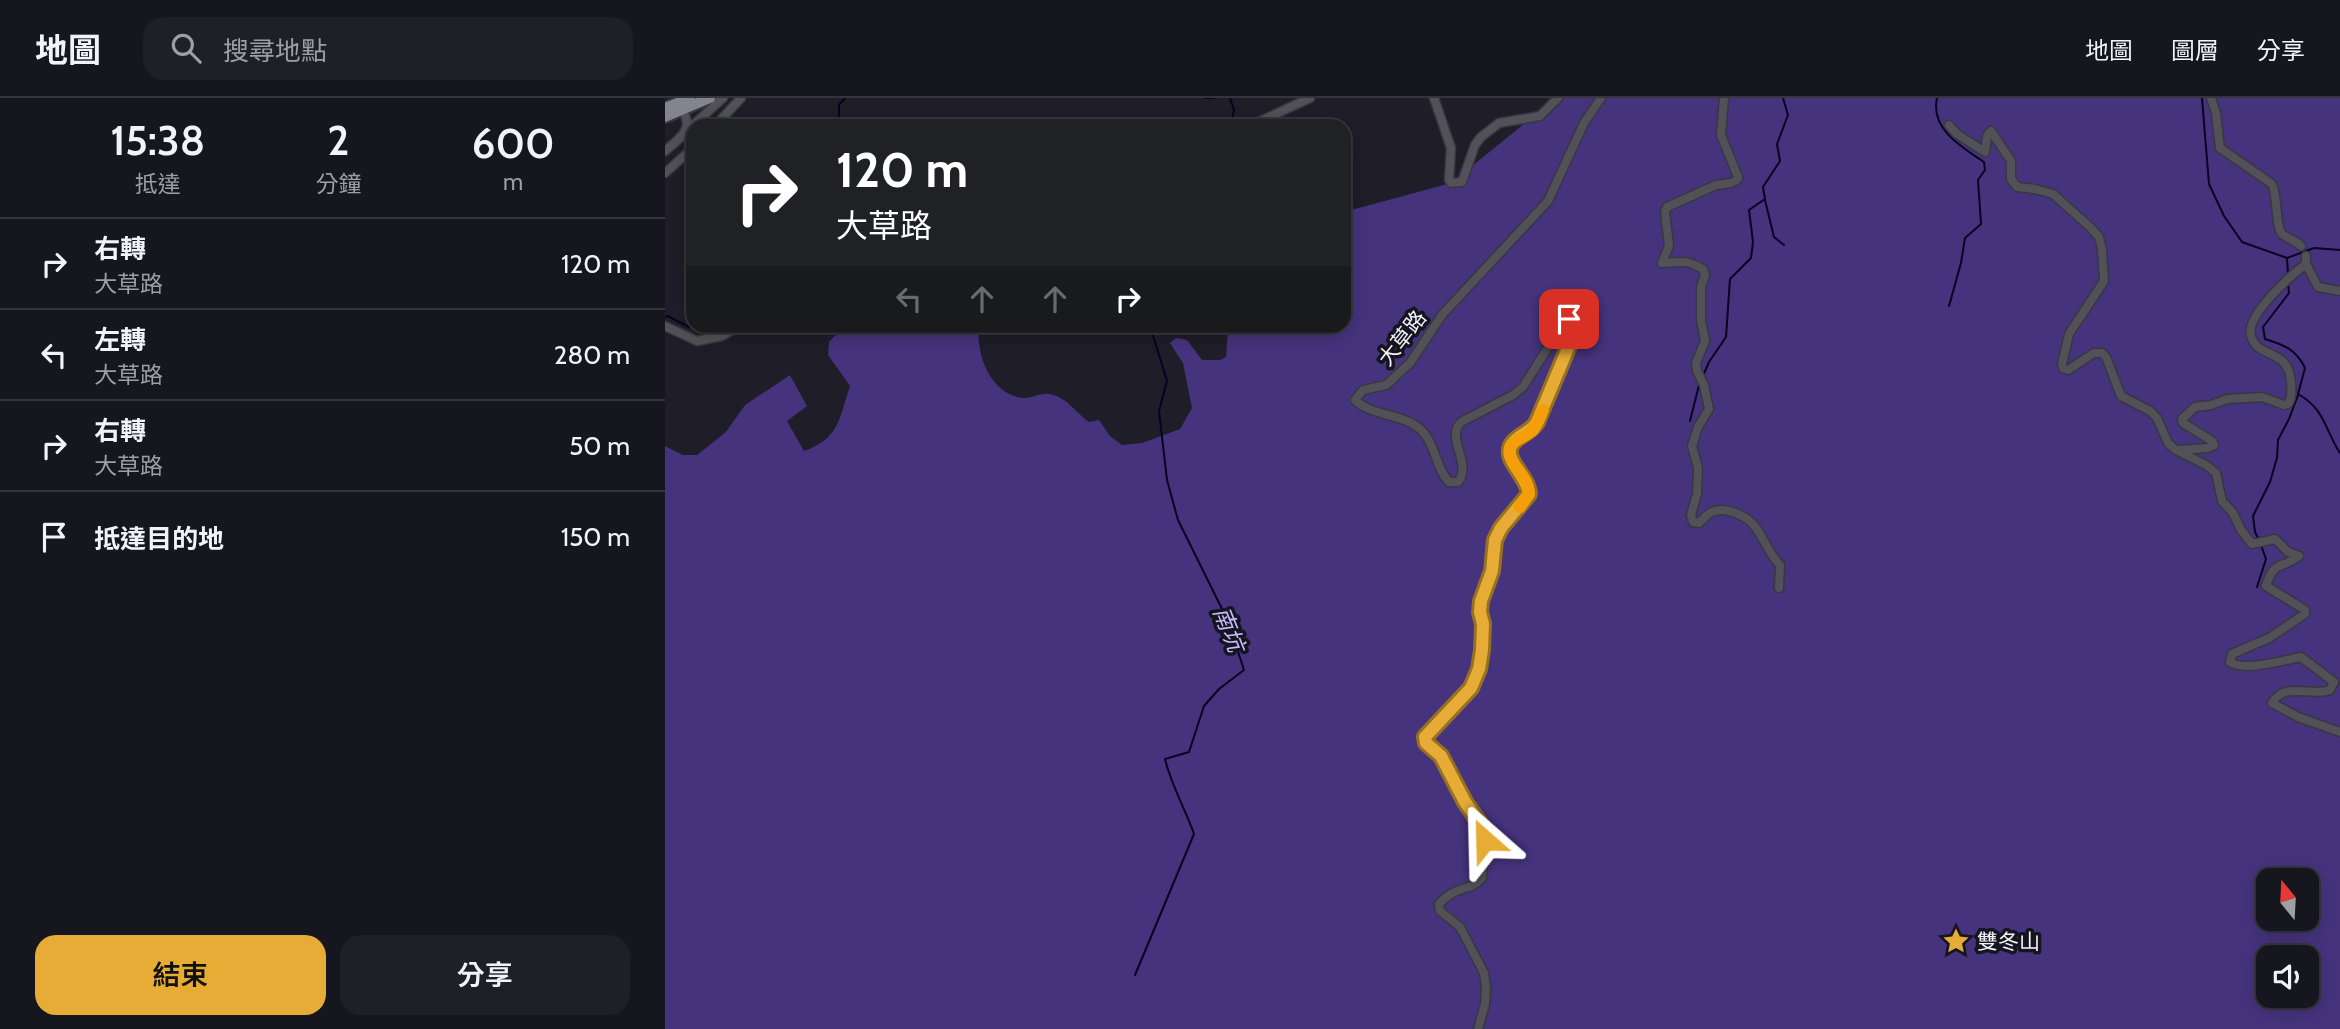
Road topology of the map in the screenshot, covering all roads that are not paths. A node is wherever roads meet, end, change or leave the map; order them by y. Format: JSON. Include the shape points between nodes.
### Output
{"nodes":[{"id":1,"x":710,"y":98,"type":"edge"},
{"id":2,"x":723,"y":98,"type":"edge"},
{"id":3,"x":741,"y":98,"type":"edge"},
{"id":4,"x":1310,"y":98,"type":"edge"},
{"id":5,"x":1434,"y":98,"type":"edge"},
{"id":6,"x":1558,"y":98,"type":"edge"},
{"id":7,"x":1601,"y":98,"type":"edge"},
{"id":8,"x":1724,"y":98,"type":"edge"},
{"id":9,"x":2211,"y":98,"type":"edge"},
{"id":10,"x":684,"y":104,"type":"edge"},
{"id":11,"x":665,"y":108,"type":"edge"},
{"id":12,"x":665,"y":117,"type":"edge"},
{"id":13,"x":700,"y":119,"type":"edge"},
{"id":14,"x":722,"y":119,"type":"edge"},
{"id":15,"x":1265,"y":119,"type":"edge"},
{"id":16,"x":1949,"y":125,"type":"dead end"},
{"id":17,"x":686,"y":128,"type":"edge"},
{"id":18,"x":686,"y":132,"type":"edge"},
{"id":19,"x":679,"y":138,"type":"junction"},
{"id":20,"x":665,"y":151,"type":"edge"},
{"id":21,"x":686,"y":154,"type":"edge"},
{"id":22,"x":665,"y":173,"type":"edge"},
{"id":23,"x":2301,"y":246,"type":"dead end"},
{"id":24,"x":2340,"y":291,"type":"edge"},
{"id":25,"x":665,"y":326,"type":"edge"},
{"id":26,"x":727,"y":333,"type":"edge"},
{"id":27,"x":2176,"y":450,"type":"junction"},
{"id":28,"x":1779,"y":588,"type":"dead end"},
{"id":29,"x":2340,"y":732,"type":"edge"},
{"id":30,"x":1478,"y":1029,"type":"edge"}],
"edges":[{"from":1,"to":10,"type":"main road"},
{"from":2,"to":13,"type":"street"},
{"from":3,"to":14,"type":"street"},
{"from":4,"to":15,"type":"street"},
{"from":5,"to":6,"type":"street","via":[[1451,148],[1449,180],[1457,184],[1462,182],[1481,137],[1499,123],[1540,116]]},
{"from":7,"to":30,"type":"street","name":"大草路","via":[[1584,123],[1548,201],[1442,315],[1411,363],[1386,385],[1363,390],[1355,400],[1416,426],[1431,444],[1444,477],[1458,482],[1463,464],[1456,427],[1523,387],[1564,322],[1569,319],[1574,326],[1533,430],[1514,440],[1510,448],[1529,494],[1495,540],[1492,571],[1481,601],[1479,669],[1471,688],[1425,737],[1441,756],[1485,840],[1482,878],[1453,891],[1439,904],[1440,911],[1461,927],[1484,974],[1485,1004]]},
{"from":8,"to":28,"type":"street","via":[[1721,135],[1737,180],[1667,207],[1669,246],[1662,263],[1690,262],[1705,275],[1701,287],[1705,341],[1696,363],[1709,409],[1692,446],[1698,468],[1693,522],[1699,523],[1713,511],[1750,520],[1780,565]]},
{"from":9,"to":23,"type":"street","via":[[2220,148],[2272,184],[2280,230]]},
{"from":10,"to":11,"type":"main road"},
{"from":10,"to":12,"type":"main road"},
{"from":16,"to":27,"type":"street","via":[[1985,152],[1990,131],[2011,161],[2011,179],[2017,187],[2053,194],[2099,237],[2104,281],[2069,334],[2063,368],[2068,370],[2094,352],[2102,354],[2121,396],[2150,411]]},
{"from":17,"to":19,"type":"street"},
{"from":18,"to":19,"type":"street"},
{"from":19,"to":20,"type":"street"},
{"from":21,"to":22,"type":"street"},
{"from":24,"to":27,"type":"street","via":[[2318,287],[2306,260],[2270,298],[2250,330],[2259,348],[2288,366],[2292,390],[2288,404],[2262,397],[2195,407],[2183,423],[2214,445]]},
{"from":25,"to":26,"type":"street","via":[[697,341]]},
{"from":27,"to":29,"type":"street","via":[[2216,473],[2222,501],[2252,544],[2275,539],[2299,556],[2273,569],[2266,586],[2300,606],[2305,614],[2269,638],[2232,654],[2230,662],[2249,666],[2301,657],[2313,664],[2334,682],[2330,690],[2283,691],[2272,702]]}]}
